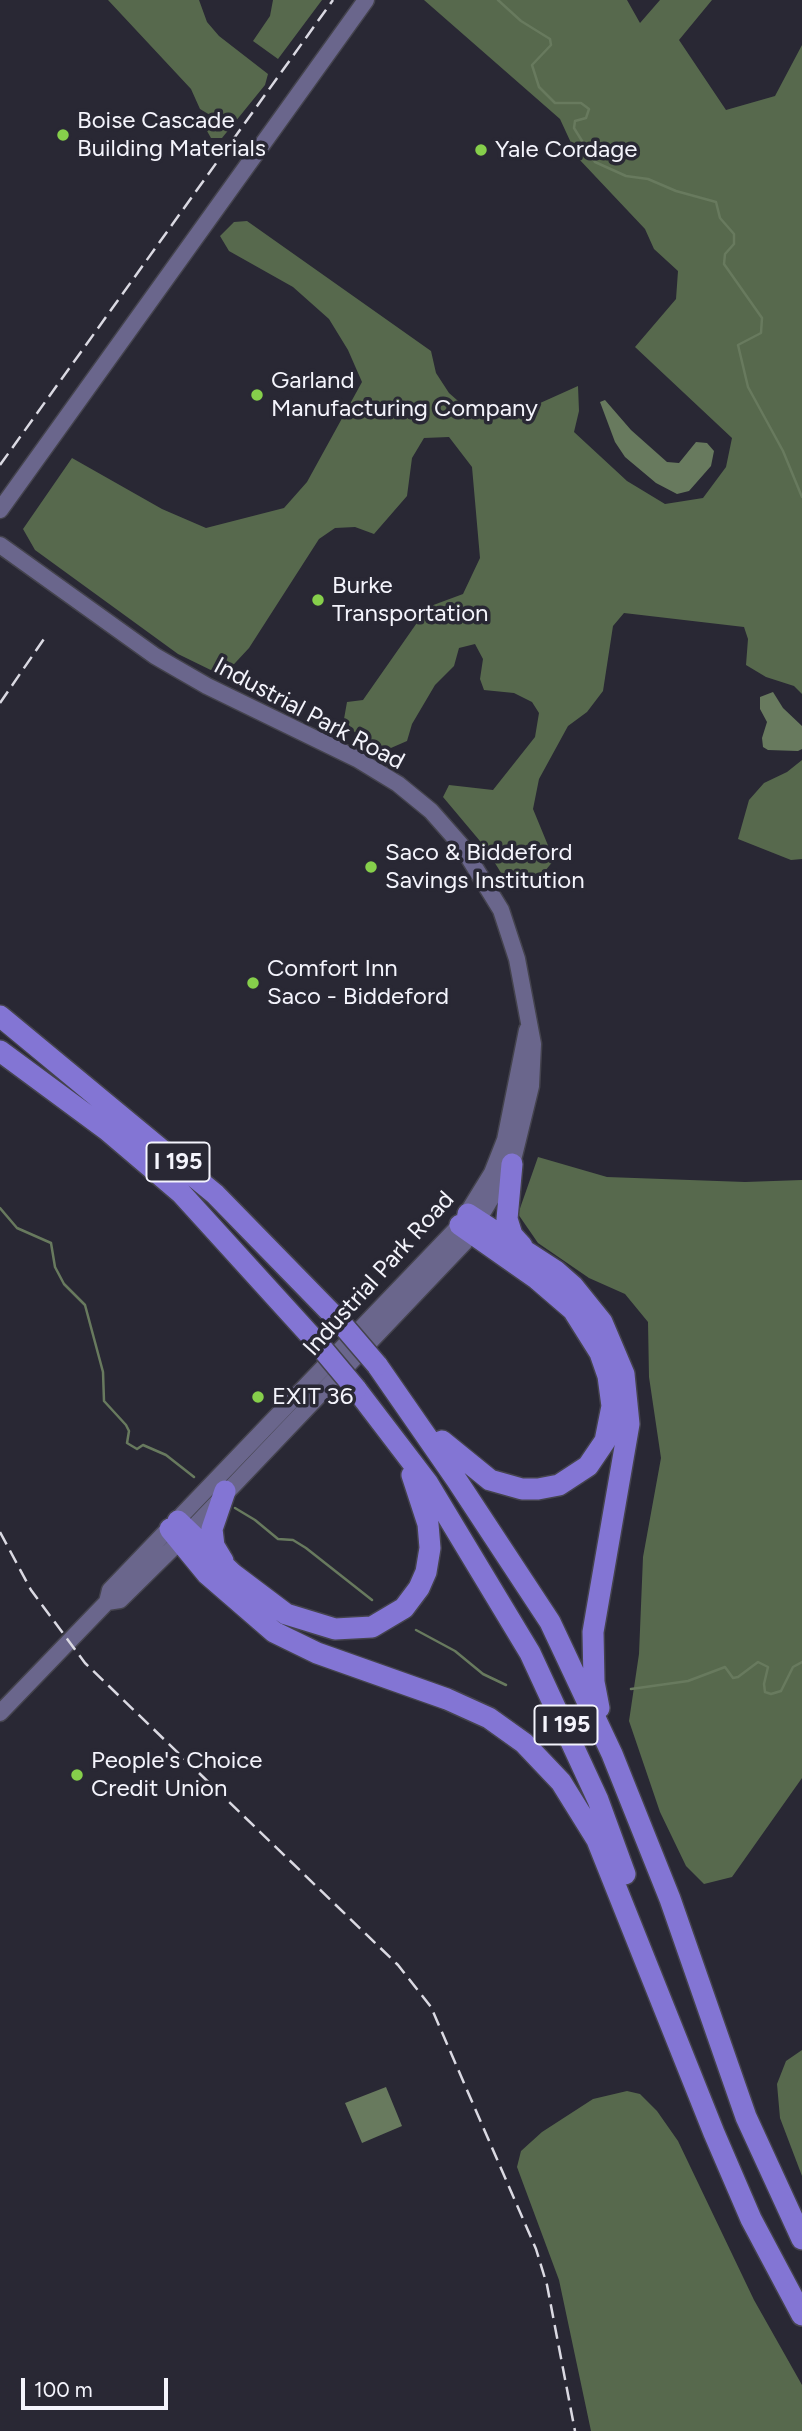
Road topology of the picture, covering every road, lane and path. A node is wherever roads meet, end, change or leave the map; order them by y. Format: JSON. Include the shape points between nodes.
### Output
{"nodes":[{"id":1,"x":366,"y":0,"type":"edge"},
{"id":2,"x":0,"y":510,"type":"edge"},
{"id":3,"x":0,"y":545,"type":"edge"},
{"id":4,"x":0,"y":1016,"type":"edge"},
{"id":5,"x":528,"y":1027,"type":"junction"},
{"id":6,"x":0,"y":1051,"type":"edge"},
{"id":7,"x":512,"y":1164,"type":"junction"},
{"id":8,"x":470,"y":1223,"type":"junction"},
{"id":9,"x":531,"y":1255,"type":"junction"},
{"id":10,"x":377,"y":1366,"type":"junction"},
{"id":11,"x":397,"y":1441,"type":"junction"},
{"id":12,"x":225,"y":1491,"type":"junction"},
{"id":13,"x":179,"y":1531,"type":"junction"},
{"id":14,"x":233,"y":1574,"type":"junction"},
{"id":15,"x":0,"y":1713,"type":"edge"},
{"id":16,"x":612,"y":1754,"type":"junction"},
{"id":17,"x":676,"y":2036,"type":"junction"},
{"id":18,"x":802,"y":2239,"type":"edge"},
{"id":19,"x":802,"y":2315,"type":"edge"}],
"edges":[{"from":1,"to":2,"type":"street"},
{"from":3,"to":5,"type":"street","name":"Industrial Park Road","via":[[155,656],[367,765],[431,811],[461,845],[501,910],[517,959]]},
{"from":4,"to":10,"type":"highway","number":"I 195","bridge":true,"via":[[215,1194]]},
{"from":5,"to":7,"type":"street","name":"Industrial Park Road","via":[[533,1045],[531,1086]]},
{"from":5,"to":8,"type":"street","name":"Industrial Park Road","via":[[505,1140]]},
{"from":6,"to":11,"type":"highway","number":"I 195","bridge":true,"via":[[107,1130],[181,1193],[320,1346]]},
{"from":7,"to":8,"type":"street","name":"Industrial Park Road"},
{"from":7,"to":9,"type":"highway","via":[[508,1226]]},
{"from":8,"to":9,"type":"highway"},
{"from":8,"to":10,"type":"highway","via":[[559,1297],[592,1338],[608,1376],[612,1406],[599,1452],[582,1471],[559,1485],[522,1489],[490,1480],[445,1445]]},
{"from":8,"to":12,"type":"street","name":"Industrial Park Road","via":[[443,1268]]},
{"from":8,"to":13,"type":"street","name":"Industrial Park Road"},
{"from":9,"to":16,"type":"highway","via":[[564,1278],[595,1311],[618,1356],[627,1391],[629,1424],[593,1632],[595,1689]]},
{"from":10,"to":16,"type":"highway","number":"I 195","via":[[550,1622]]},
{"from":11,"to":14,"type":"highway","via":[[418,1488],[430,1538],[426,1572],[404,1608],[372,1627],[324,1628],[275,1608]]},
{"from":11,"to":17,"type":"highway","number":"I 195","via":[[490,1582],[566,1725],[638,1910]]},
{"from":12,"to":13,"type":"street","name":"Industrial Park Road"},
{"from":12,"to":14,"type":"highway","via":[[213,1538]]},
{"from":13,"to":14,"type":"highway"},
{"from":13,"to":15,"type":"street","name":"Industrial Park Road","via":[[110,1590],[107,1602]]},
{"from":13,"to":17,"type":"highway","via":[[224,1590],[274,1632],[317,1653],[465,1706],[506,1729],[539,1757],[572,1796],[597,1840]]},
{"from":16,"to":18,"type":"highway","number":"I 195","via":[[670,1899],[746,2117]]},
{"from":17,"to":19,"type":"highway","number":"I 195","via":[[751,2219]]}]}
